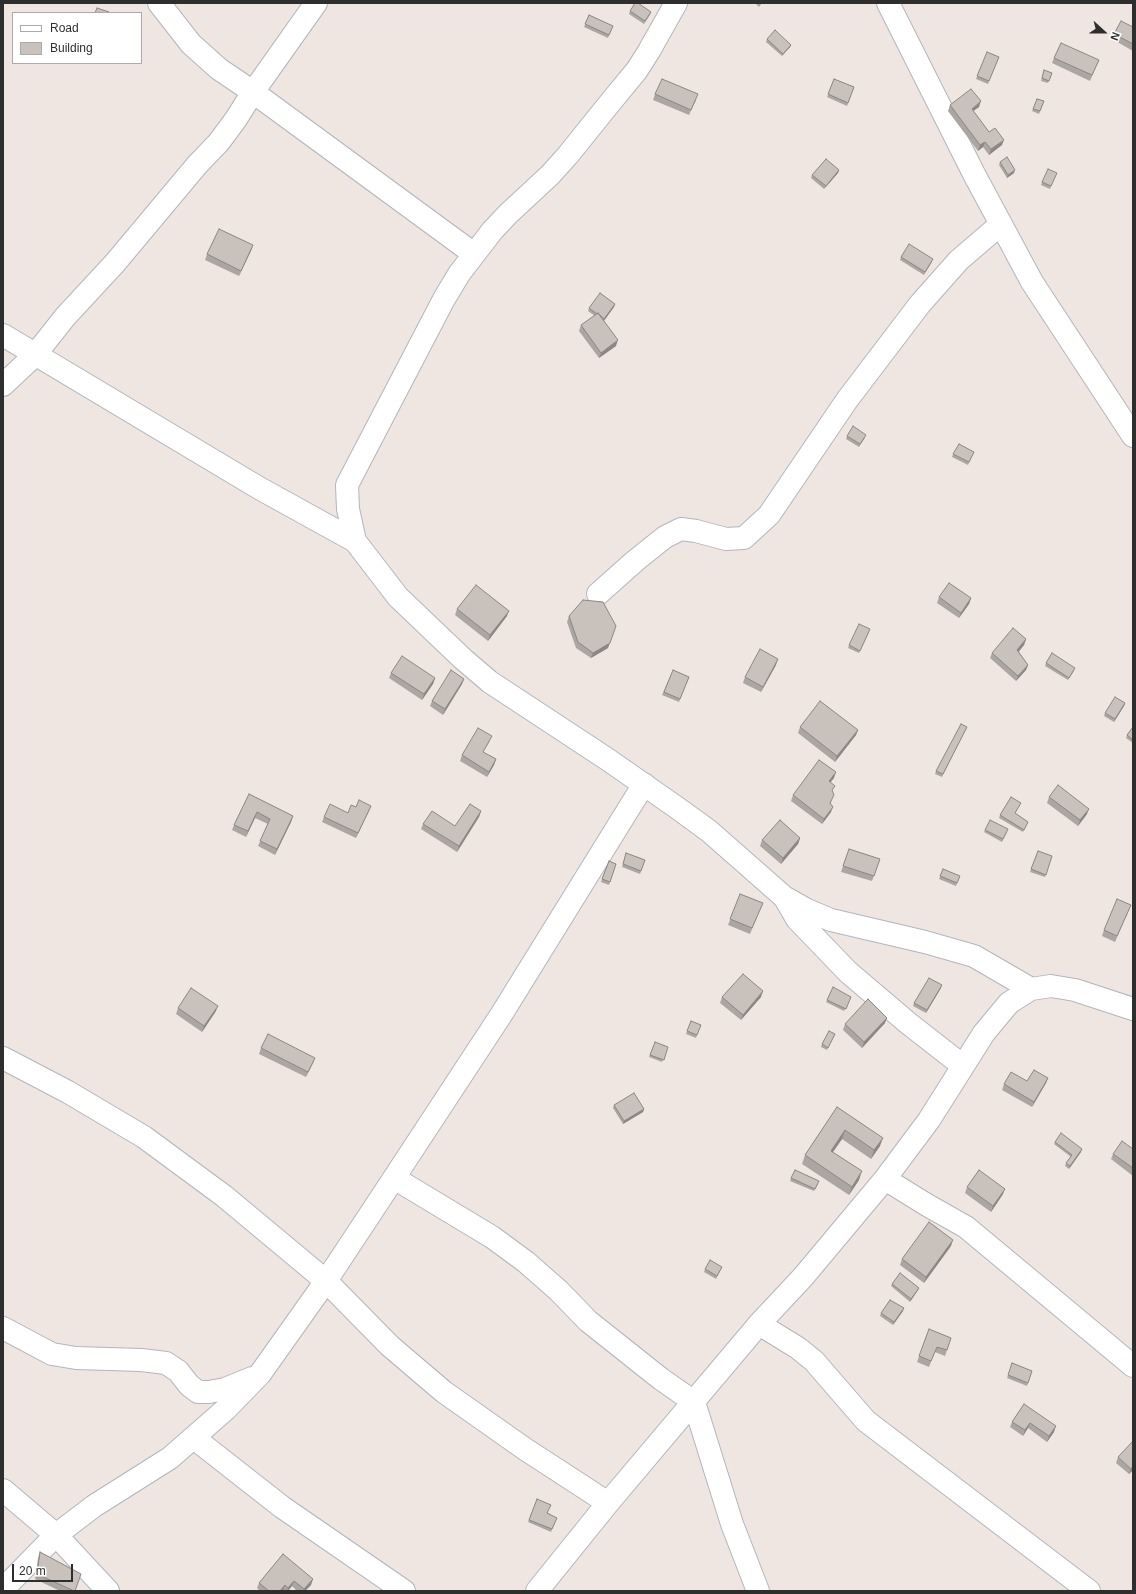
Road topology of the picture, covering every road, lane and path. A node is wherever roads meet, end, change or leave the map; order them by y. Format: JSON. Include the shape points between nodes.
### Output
{"nodes":[{"id":1,"x":159,"y":3,"type":"edge"},
{"id":2,"x":316,"y":3,"type":"edge"},
{"id":3,"x":676,"y":3,"type":"edge"},
{"id":4,"x":888,"y":3,"type":"edge"},
{"id":5,"x":253,"y":92,"type":"junction"},
{"id":6,"x":1001,"y":224,"type":"junction"},
{"id":7,"x":474,"y":254,"type":"junction"},
{"id":8,"x":3,"y":335,"type":"edge"},
{"id":9,"x":36,"y":355,"type":"junction"},
{"id":10,"x":3,"y":385,"type":"edge"},
{"id":11,"x":1133,"y":436,"type":"edge"},
{"id":12,"x":355,"y":541,"type":"junction"},
{"id":13,"x":598,"y":594,"type":"dead end"},
{"id":14,"x":644,"y":784,"type":"junction"},
{"id":15,"x":784,"y":897,"type":"junction"},
{"id":16,"x":1031,"y":989,"type":"junction"},
{"id":17,"x":1133,"y":1009,"type":"edge"},
{"id":18,"x":3,"y":1058,"type":"edge"},
{"id":19,"x":963,"y":1066,"type":"junction"},
{"id":20,"x":394,"y":1178,"type":"junction"},
{"id":21,"x":885,"y":1179,"type":"junction"},
{"id":22,"x":326,"y":1281,"type":"junction"},
{"id":23,"x":759,"y":1324,"type":"junction"},
{"id":24,"x":3,"y":1328,"type":"edge"},
{"id":25,"x":1133,"y":1366,"type":"edge"},
{"id":26,"x":260,"y":1374,"type":"junction"},
{"id":27,"x":694,"y":1402,"type":"junction"},
{"id":28,"x":194,"y":1438,"type":"junction"},
{"id":29,"x":3,"y":1490,"type":"edge"},
{"id":30,"x":608,"y":1503,"type":"junction"},
{"id":31,"x":56,"y":1535,"type":"junction"},
{"id":32,"x":4,"y":1591,"type":"edge"},
{"id":33,"x":108,"y":1591,"type":"edge"},
{"id":34,"x":404,"y":1591,"type":"edge"},
{"id":35,"x":537,"y":1591,"type":"edge"},
{"id":36,"x":758,"y":1591,"type":"edge"},
{"id":37,"x":1089,"y":1591,"type":"edge"}],
"edges":[{"from":1,"to":5,"type":"street","via":[[191,44],[219,69]]},
{"from":2,"to":5,"type":"street"},
{"from":3,"to":7,"type":"street","via":[[637,70],[568,155],[508,214]]},
{"from":4,"to":6,"type":"street"},
{"from":5,"to":7,"type":"street"},
{"from":5,"to":9,"type":"street","via":[[219,142],[65,317]]},
{"from":6,"to":11,"type":"street","via":[[1032,282]]},
{"from":6,"to":13,"type":"street","via":[[958,260],[920,304],[847,400],[769,515],[744,538],[726,539],[680,529],[634,561]]},
{"from":7,"to":12,"type":"street","via":[[444,299],[347,485],[348,509]]},
{"from":8,"to":9,"type":"street"},
{"from":9,"to":10,"type":"street"},
{"from":9,"to":12,"type":"street","via":[[259,488]]},
{"from":12,"to":14,"type":"street","via":[[398,598],[463,659],[516,700]]},
{"from":14,"to":15,"type":"street","via":[[709,831]]},
{"from":14,"to":20,"type":"street","via":[[501,1014]]},
{"from":15,"to":16,"type":"street","via":[[831,920],[974,956]]},
{"from":15,"to":19,"type":"street","via":[[797,919],[848,972]]},
{"from":16,"to":17,"type":"street","via":[[1051,986],[1075,990]]},
{"from":16,"to":19,"type":"street","via":[[1009,1003],[984,1033]]},
{"from":18,"to":22,"type":"street","via":[[68,1092],[144,1137],[224,1196]]},
{"from":19,"to":21,"type":"street","via":[[929,1120]]},
{"from":20,"to":22,"type":"street"},
{"from":20,"to":27,"type":"street","via":[[492,1237],[526,1262],[559,1290],[588,1321]]},
{"from":21,"to":23,"type":"street"},
{"from":21,"to":25,"type":"street","via":[[966,1227]]},
{"from":22,"to":26,"type":"street"},
{"from":22,"to":30,"type":"street","via":[[390,1346],[444,1392]]},
{"from":23,"to":27,"type":"street"},
{"from":23,"to":37,"type":"street","via":[[814,1361],[866,1421]]},
{"from":24,"to":26,"type":"street","via":[[52,1354],[76,1358],[166,1363],[178,1371],[198,1392],[225,1389]]},
{"from":26,"to":28,"type":"street"},
{"from":27,"to":30,"type":"street"},
{"from":27,"to":36,"type":"street","via":[[732,1524]]},
{"from":28,"to":31,"type":"street","via":[[170,1458],[94,1506]]},
{"from":28,"to":34,"type":"street","via":[[282,1507]]},
{"from":29,"to":31,"type":"street"},
{"from":30,"to":35,"type":"street"},
{"from":31,"to":32,"type":"street"},
{"from":31,"to":33,"type":"street"}]}
